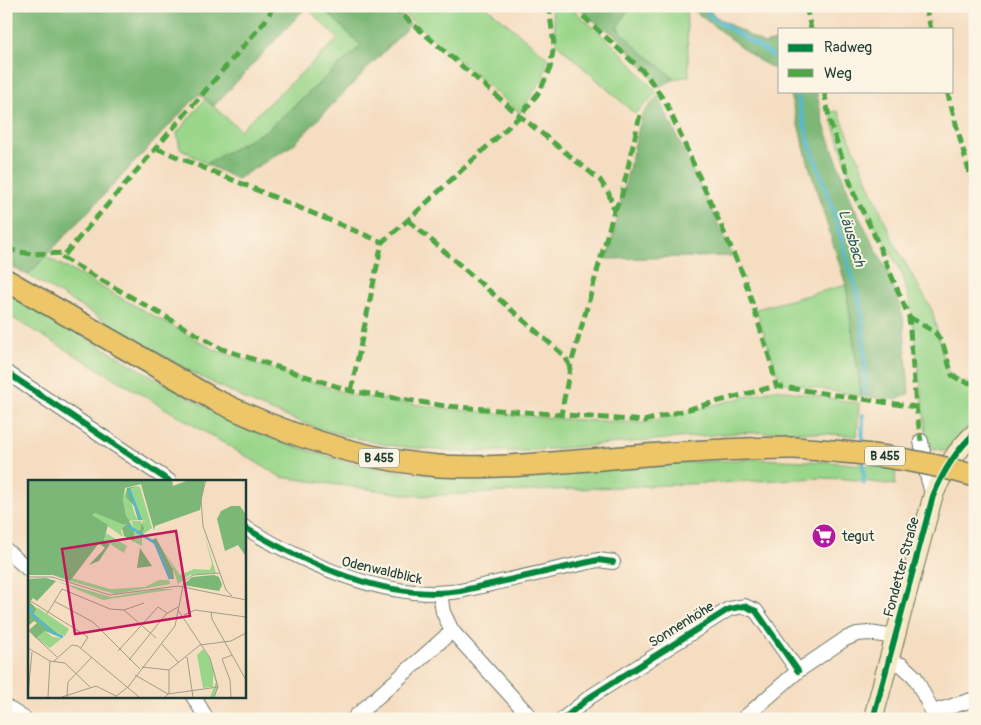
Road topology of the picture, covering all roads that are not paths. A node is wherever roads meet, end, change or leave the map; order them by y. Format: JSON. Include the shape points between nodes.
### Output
{"nodes":[{"id":1,"x":6,"y":280,"type":"edge"},
{"id":2,"x":6,"y":372,"type":"edge"},
{"id":3,"x":975,"y":433,"type":"edge"},
{"id":4,"x":921,"y":441,"type":"dead end"},
{"id":5,"x":975,"y":476,"type":"edge"},
{"id":6,"x":168,"y":480,"type":"edge"},
{"id":7,"x":933,"y":496,"type":"junction"},
{"id":8,"x":245,"y":528,"type":"edge"},
{"id":9,"x":6,"y":550,"type":"edge"},
{"id":10,"x":613,"y":562,"type":"dead end"},
{"id":11,"x":28,"y":569,"type":"edge"},
{"id":12,"x":440,"y":594,"type":"junction"},
{"id":13,"x":452,"y":631,"type":"junction"},
{"id":14,"x":895,"y":637,"type":"junction"},
{"id":15,"x":888,"y":661,"type":"junction"},
{"id":16,"x":798,"y":671,"type":"junction"},
{"id":17,"x":194,"y":698,"type":"edge"},
{"id":18,"x":975,"y":699,"type":"edge"},
{"id":19,"x":6,"y":706,"type":"edge"},
{"id":20,"x":934,"y":715,"type":"edge"},
{"id":21,"x":356,"y":716,"type":"dead end"},
{"id":22,"x":25,"y":719,"type":"edge"},
{"id":23,"x":207,"y":719,"type":"edge"},
{"id":24,"x":532,"y":719,"type":"edge"},
{"id":25,"x":563,"y":719,"type":"edge"},
{"id":26,"x":743,"y":719,"type":"edge"},
{"id":27,"x":873,"y":719,"type":"edge"}],
"edges":[{"from":1,"to":5,"type":"main road","number":"B 455","bridge":true,"via":[[237,411],[314,441],[376,458],[472,467],[725,449],[794,448],[880,456]]},
{"from":2,"to":6,"type":"street"},
{"from":3,"to":7,"type":"street","name":"Fondetter Straße","via":[[953,457]]},
{"from":4,"to":7,"type":"street"},
{"from":7,"to":14,"type":"street","name":"Fondetter Straße"},
{"from":8,"to":12,"type":"street","name":"Odenwaldblick","via":[[298,558],[350,577],[412,592]]},
{"from":9,"to":11,"type":"street"},
{"from":10,"to":12,"type":"street","name":"Odenwaldblick","via":[[598,560]]},
{"from":12,"to":13,"type":"street"},
{"from":13,"to":21,"type":"street"},
{"from":13,"to":24,"type":"street"},
{"from":14,"to":15,"type":"street","name":"Fondetter Straße"},
{"from":14,"to":16,"type":"street","via":[[857,634]]},
{"from":15,"to":20,"type":"street","via":[[902,665],[916,677]]},
{"from":15,"to":27,"type":"street","name":"Fondetter Straße"},
{"from":16,"to":25,"type":"street","name":"Sonnenhöhe","via":[[756,611],[744,606],[729,609],[590,697]]},
{"from":16,"to":26,"type":"street"},
{"from":17,"to":23,"type":"street"},
{"from":18,"to":20,"type":"street"},
{"from":19,"to":22,"type":"street"}]}
